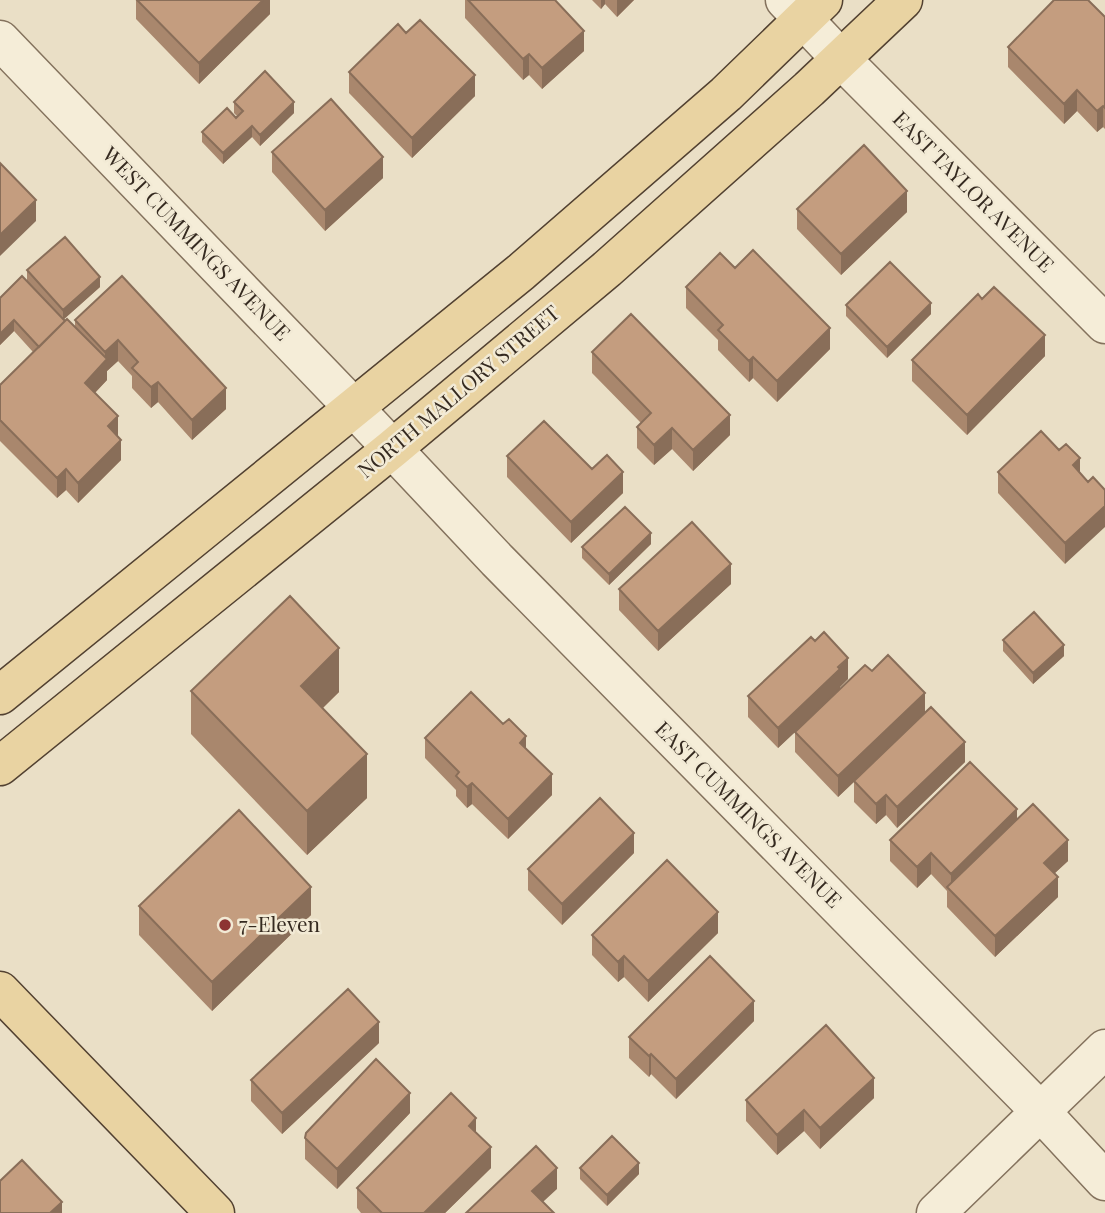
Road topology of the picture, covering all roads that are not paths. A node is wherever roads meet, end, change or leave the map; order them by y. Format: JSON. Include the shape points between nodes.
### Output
{"nodes":[{"id":1,"x":903,"y":0,"type":"edge"},
{"id":2,"x":804,"y":6,"type":"edge"},
{"id":3,"x":0,"y":40,"type":"edge"},
{"id":4,"x":841,"y":59,"type":"junction"},
{"id":5,"x":1105,"y":324,"type":"edge"},
{"id":6,"x":354,"y":408,"type":"junction"},
{"id":7,"x":392,"y":449,"type":"junction"},
{"id":8,"x":0,"y":695,"type":"edge"},
{"id":9,"x":0,"y":766,"type":"edge"},
{"id":10,"x":0,"y":990,"type":"edge"},
{"id":11,"x":1105,"y":1049,"type":"edge"},
{"id":12,"x":1041,"y":1112,"type":"junction"},
{"id":13,"x":1105,"y":1181,"type":"edge"},
{"id":14,"x":215,"y":1213,"type":"edge"},
{"id":15,"x":936,"y":1213,"type":"edge"}],
"edges":[{"from":1,"to":4,"type":"main road","name":"NORTH MALLORY STREET"},
{"from":2,"to":4,"type":"street","name":"EAST TAYLOR AVENUE"},
{"from":2,"to":6,"type":"main road","via":[[726,94],[531,264]]},
{"from":3,"to":6,"type":"street","name":"WEST CUMMINGS AVENUE"},
{"from":4,"to":5,"type":"street","name":"EAST TAYLOR AVENUE"},
{"from":4,"to":7,"type":"main road","name":"NORTH MALLORY STREET","via":[[607,269]]},
{"from":6,"to":7,"type":"street","name":"WEST CUMMINGS AVENUE"},
{"from":6,"to":8,"type":"main road"},
{"from":7,"to":9,"type":"main road","name":"NORTH MALLORY STREET"},
{"from":7,"to":12,"type":"street","name":"EAST CUMMINGS AVENUE"},
{"from":10,"to":14,"type":"main road"},
{"from":11,"to":12,"type":"street"},
{"from":12,"to":13,"type":"street","name":"EAST CUMMINGS AVENUE"},
{"from":12,"to":15,"type":"street"}]}
